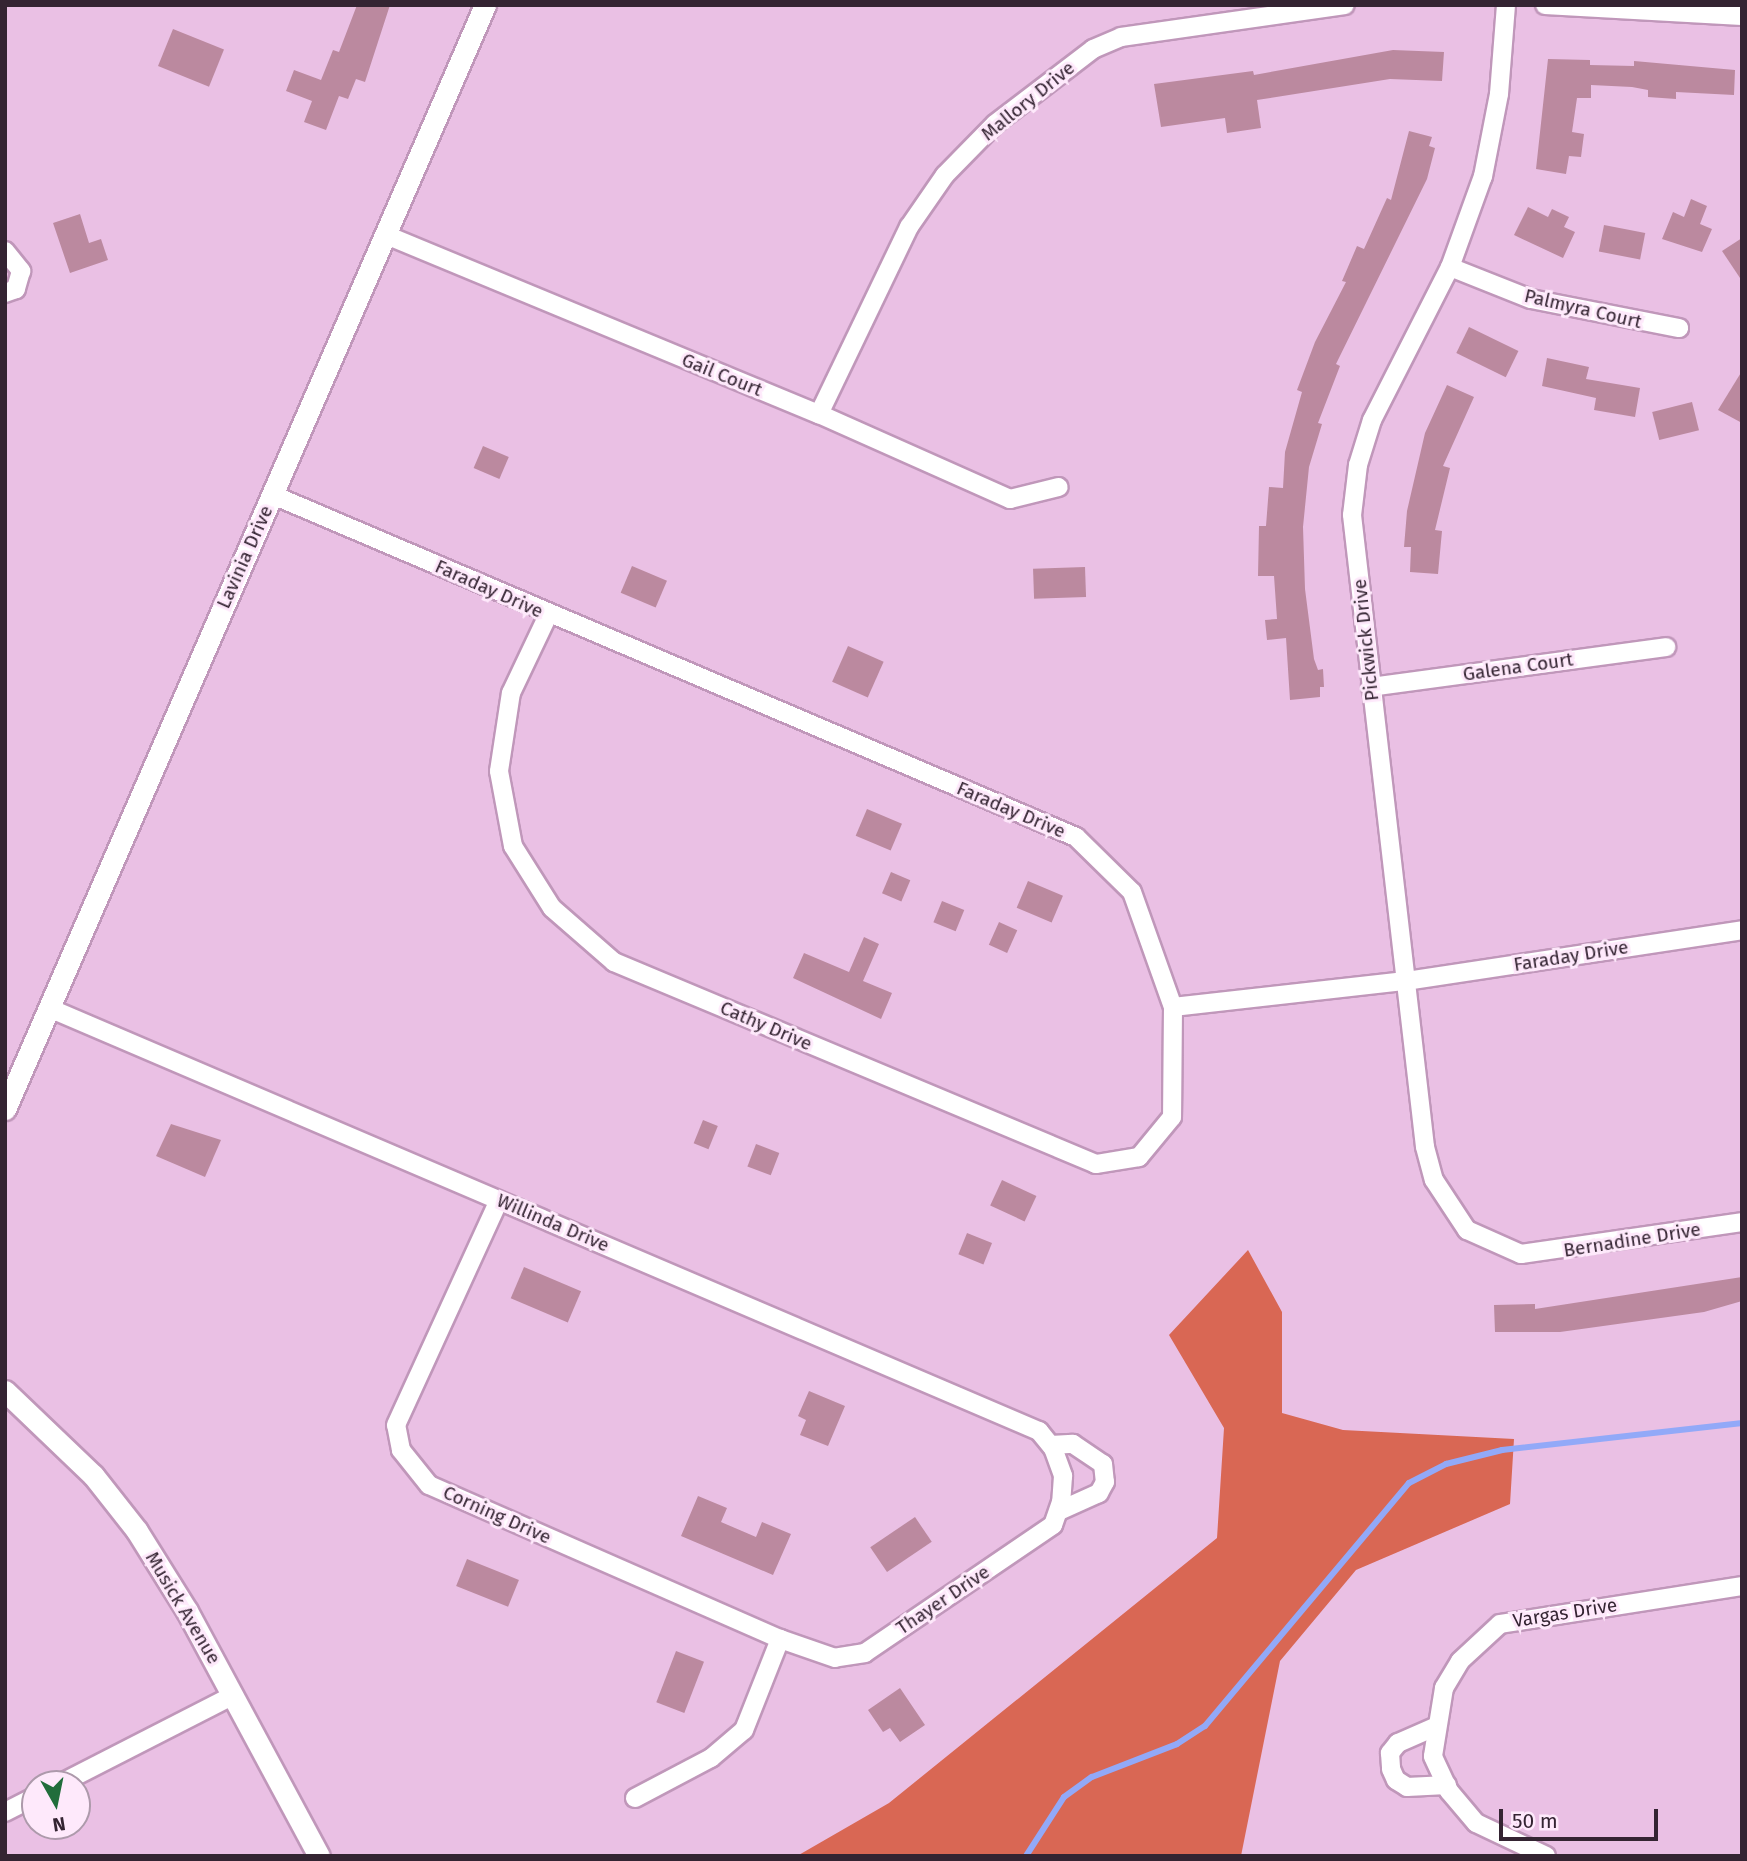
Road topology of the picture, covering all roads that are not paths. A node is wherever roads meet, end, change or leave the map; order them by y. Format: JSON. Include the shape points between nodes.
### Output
{"nodes":[{"id":1,"x":485,"y":5,"type":"edge"},
{"id":2,"x":1345,"y":5,"type":"edge"},
{"id":3,"x":1506,"y":5,"type":"edge"},
{"id":4,"x":1545,"y":5,"type":"edge"},
{"id":5,"x":1742,"y":16,"type":"edge"},
{"id":6,"x":386,"y":235,"type":"junction"},
{"id":7,"x":5,"y":251,"type":"edge"},
{"id":8,"x":1450,"y":267,"type":"junction"},
{"id":9,"x":5,"y":293,"type":"edge"},
{"id":10,"x":1679,"y":328,"type":"dead end"},
{"id":11,"x":819,"y":414,"type":"junction"},
{"id":12,"x":1059,"y":486,"type":"dead end"},
{"id":13,"x":273,"y":495,"type":"junction"},
{"id":14,"x":548,"y":615,"type":"junction"},
{"id":15,"x":1666,"y":647,"type":"dead end"},
{"id":16,"x":1371,"y":687,"type":"junction"},
{"id":17,"x":1742,"y":930,"type":"edge"},
{"id":18,"x":1406,"y":981,"type":"junction"},
{"id":19,"x":1173,"y":1007,"type":"junction"},
{"id":20,"x":49,"y":1008,"type":"junction"},
{"id":21,"x":5,"y":1109,"type":"edge"},
{"id":22,"x":499,"y":1200,"type":"junction"},
{"id":23,"x":1742,"y":1222,"type":"edge"},
{"id":24,"x":1521,"y":1254,"type":"joint"},
{"id":25,"x":5,"y":1391,"type":"edge"},
{"id":26,"x":1051,"y":1445,"type":"junction"},
{"id":27,"x":1059,"y":1511,"type":"junction"},
{"id":28,"x":1742,"y":1586,"type":"edge"},
{"id":29,"x":780,"y":1639,"type":"junction"},
{"id":30,"x":234,"y":1695,"type":"junction"},
{"id":31,"x":1437,"y":1726,"type":"junction"},
{"id":32,"x":87,"y":1770,"type":"edge"},
{"id":33,"x":1447,"y":1785,"type":"junction"},
{"id":34,"x":635,"y":1798,"type":"dead end"},
{"id":35,"x":21,"y":1804,"type":"edge"},
{"id":36,"x":5,"y":1812,"type":"edge"},
{"id":37,"x":319,"y":1856,"type":"edge"},
{"id":38,"x":1546,"y":1856,"type":"edge"}],
"edges":[{"from":1,"to":6,"type":"street","name":"Lavinia Drive"},
{"from":2,"to":11,"type":"street","name":"Mallory Drive","via":[[1121,37],[1093,49],[995,124],[946,175],[909,227]]},
{"from":3,"to":8,"type":"street","name":"Pickwick Drive","via":[[1499,94],[1483,176]]},
{"from":4,"to":5,"type":"street"},
{"from":6,"to":11,"type":"street","name":"Gail Court"},
{"from":6,"to":13,"type":"street","name":"Lavinia Drive"},
{"from":7,"to":9,"type":"street","via":[[21,271],[16,289]]},
{"from":8,"to":10,"type":"street","name":"Palmyra Court","via":[[1531,299]]},
{"from":8,"to":16,"type":"street","name":"Pickwick Drive","via":[[1373,420],[1358,464],[1352,515]]},
{"from":11,"to":12,"type":"street","name":"Gail Court","via":[[1010,499]]},
{"from":13,"to":14,"type":"street","name":"Faraday Drive"},
{"from":13,"to":20,"type":"street","name":"Lavinia Drive"},
{"from":14,"to":19,"type":"street","name":"Faraday Drive","via":[[1076,838],[1132,892]]},
{"from":14,"to":19,"type":"street","name":"Cathy Drive","via":[[510,693],[499,772],[513,846],[552,908],[614,962],[1096,1164],[1139,1157],[1172,1117]]},
{"from":15,"to":16,"type":"street","name":"Galena Court"},
{"from":16,"to":18,"type":"street","name":"Pickwick Drive"},
{"from":17,"to":18,"type":"street","name":"Faraday Drive"},
{"from":18,"to":19,"type":"street","name":"Faraday Drive"},
{"from":18,"to":24,"type":"street","name":"Pickwick Drive","via":[[1424,1147],[1434,1180],[1467,1230]]},
{"from":20,"to":21,"type":"street","name":"Lavinia Drive"},
{"from":20,"to":22,"type":"street","name":"Willinda Drive"},
{"from":22,"to":26,"type":"street","name":"Willinda Drive","via":[[1039,1431]]},
{"from":22,"to":29,"type":"street","name":"Corning Drive","via":[[396,1425],[401,1450],[429,1485]]},
{"from":23,"to":24,"type":"street","name":"Bernadine Drive"},
{"from":25,"to":30,"type":"street","name":"Musick Avenue","via":[[67,1448],[116,1503],[165,1573]]},
{"from":26,"to":27,"type":"street","via":[[1063,1476]]},
{"from":26,"to":27,"type":"street","name":"Willinda Drive","via":[[1073,1444],[1103,1464],[1105,1482],[1099,1493]]},
{"from":27,"to":29,"type":"street","name":"Thayer Drive","via":[[1052,1525],[865,1653],[835,1658]]},
{"from":28,"to":31,"type":"street","name":"Vargas Drive","via":[[1500,1624],[1460,1661],[1444,1688]]},
{"from":29,"to":34,"type":"street","via":[[744,1730],[711,1758]]},
{"from":30,"to":32,"type":"street"},
{"from":30,"to":37,"type":"street","name":"Musick Avenue"},
{"from":31,"to":33,"type":"street","name":"Vargas Drive","via":[[1433,1756]]},
{"from":31,"to":33,"type":"street","via":[[1398,1743],[1390,1753],[1391,1769],[1396,1780],[1407,1787]]},
{"from":33,"to":38,"type":"street","via":[[1476,1823]]},
{"from":35,"to":36,"type":"street"}]}
